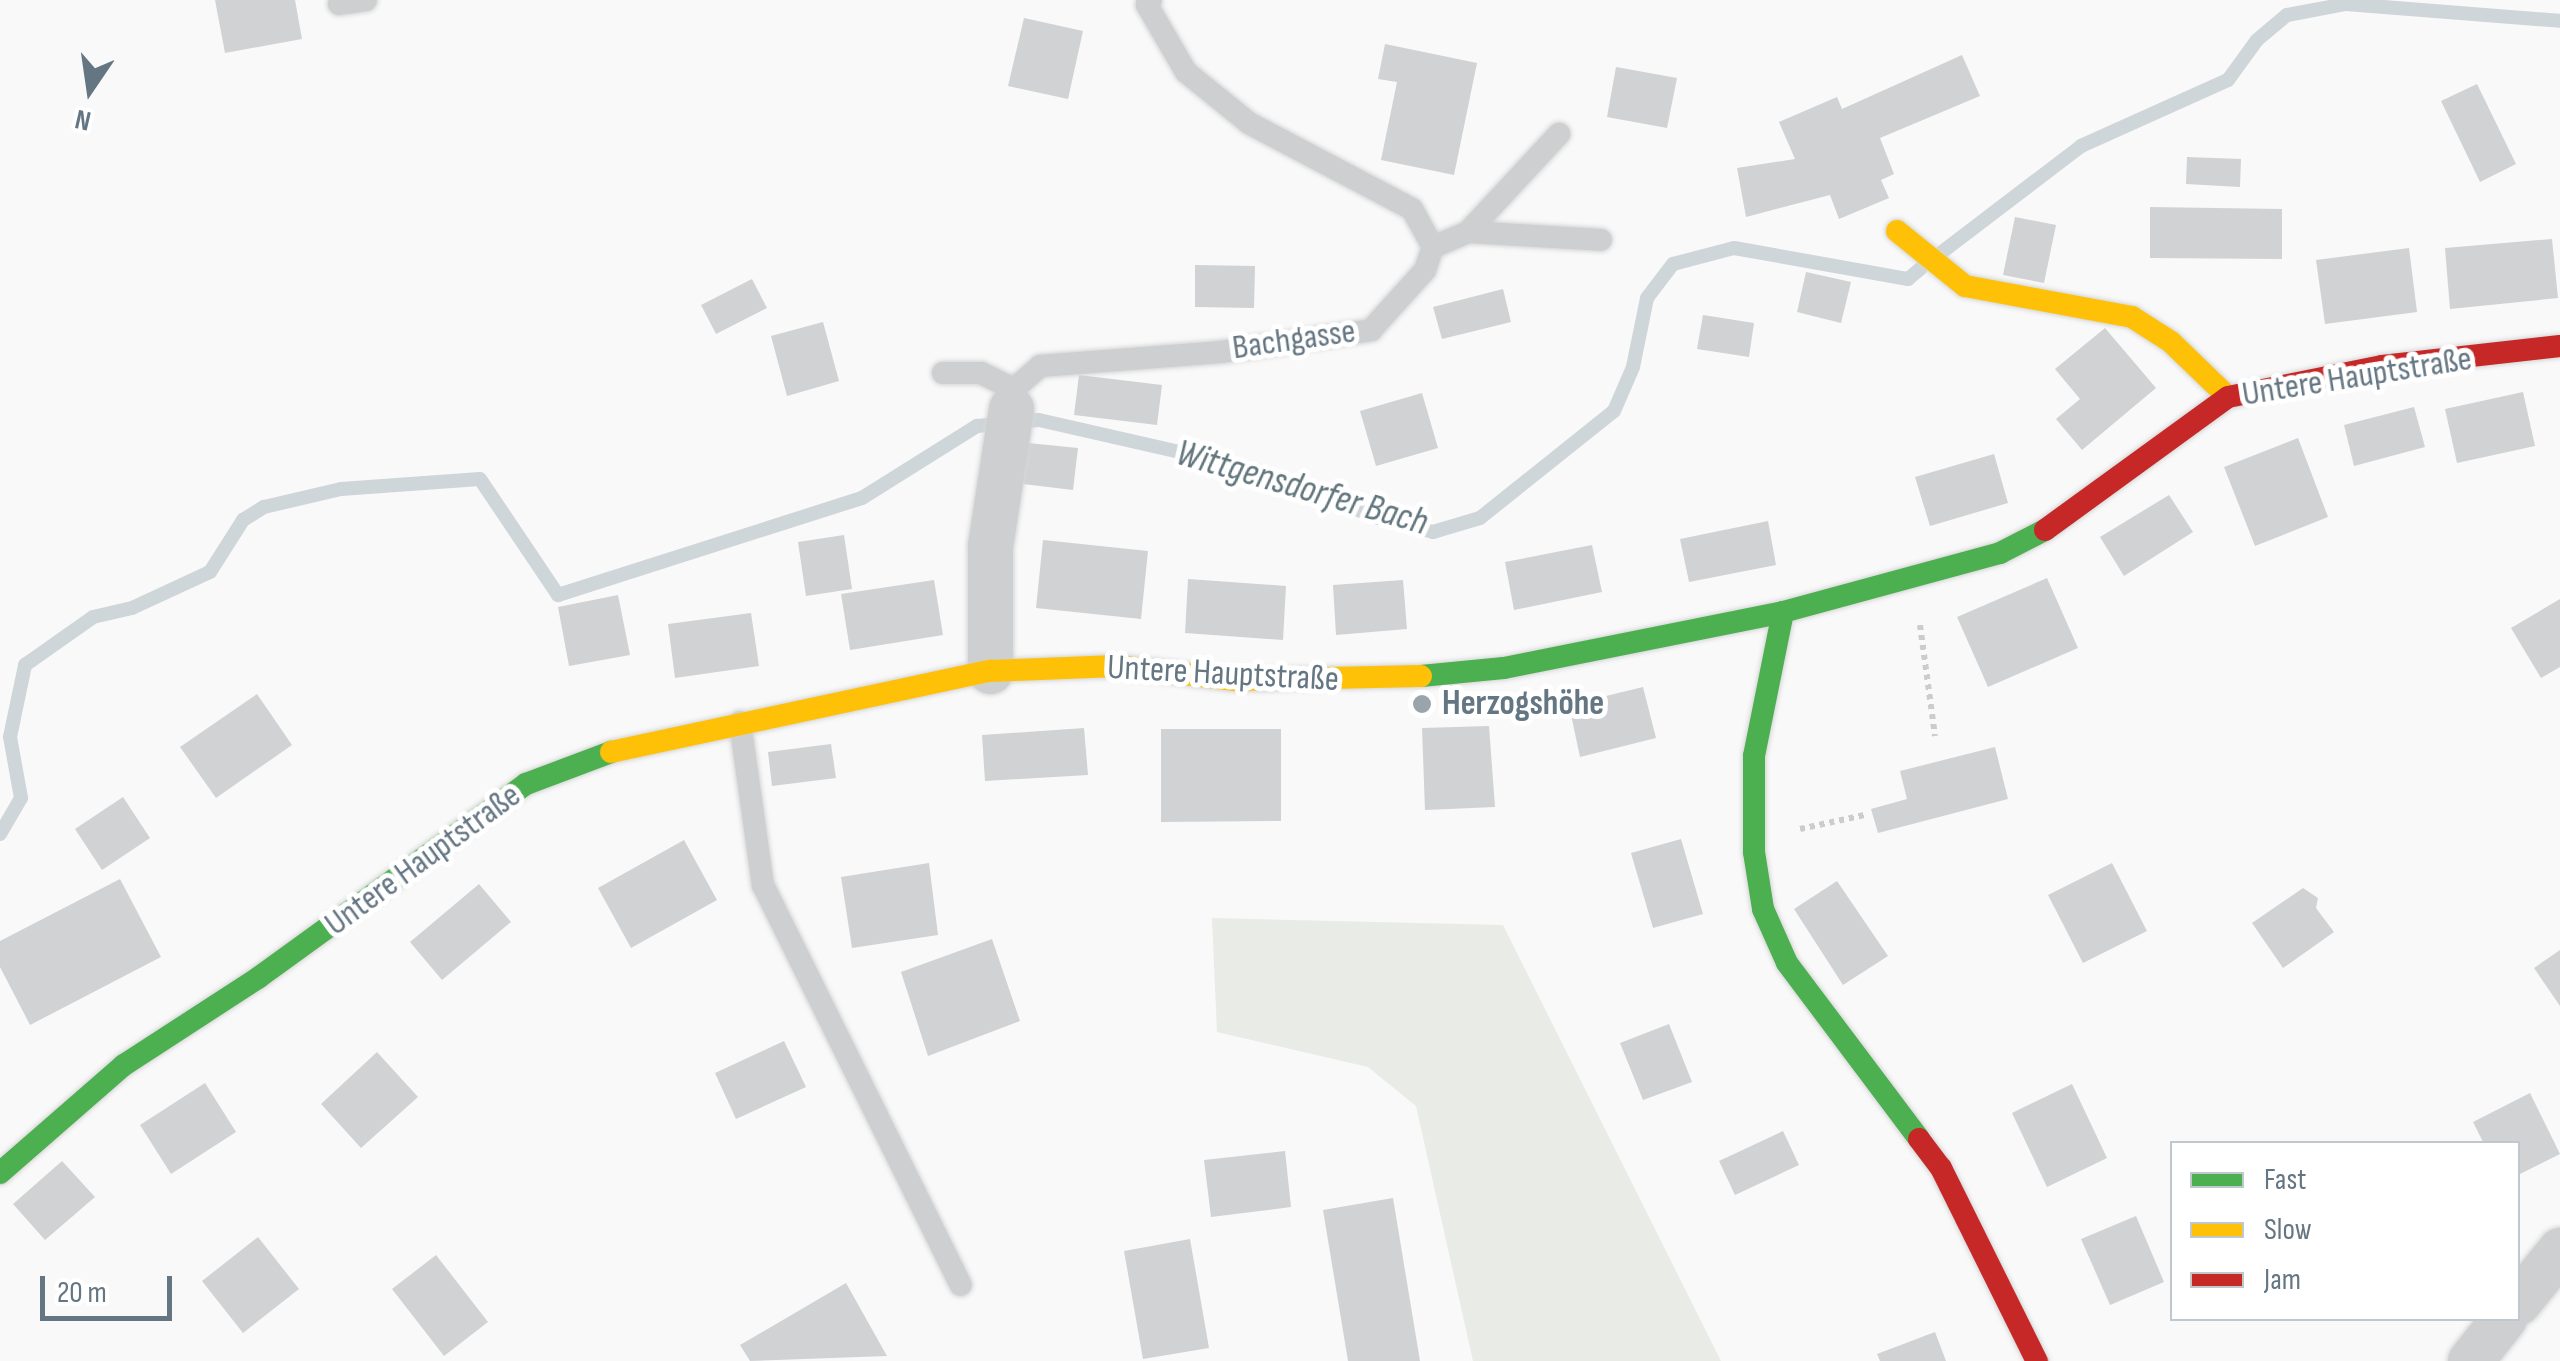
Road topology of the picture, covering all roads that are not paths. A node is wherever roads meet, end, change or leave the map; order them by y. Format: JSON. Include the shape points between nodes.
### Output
{"nodes":[{"id":1,"x":366,"y":0,"type":"edge"},
{"id":2,"x":1151,"y":0,"type":"edge"},
{"id":3,"x":339,"y":4,"type":"dead end"},
{"id":4,"x":1559,"y":134,"type":"dead end"},
{"id":5,"x":1897,"y":231,"type":"dead end"},
{"id":6,"x":1468,"y":232,"type":"junction"},
{"id":7,"x":1601,"y":240,"type":"dead end"},
{"id":8,"x":1432,"y":247,"type":"junction"},
{"id":9,"x":2560,"y":346,"type":"edge"},
{"id":10,"x":942,"y":373,"type":"dead end"},
{"id":11,"x":2228,"y":396,"type":"junction"},
{"id":12,"x":1011,"y":410,"type":"junction"},
{"id":13,"x":1783,"y":612,"type":"junction"},
{"id":14,"x":990,"y":671,"type":"junction"},
{"id":15,"x":740,"y":721,"type":"junction"},
{"id":16,"x":5,"y":1158,"type":"edge"},
{"id":17,"x":2560,"y":1250,"type":"edge"},
{"id":18,"x":961,"y":1285,"type":"dead end"},
{"id":19,"x":2520,"y":1300,"type":"edge"},
{"id":20,"x":2502,"y":1321,"type":"edge"},
{"id":21,"x":2038,"y":1361,"type":"edge"},
{"id":22,"x":2470,"y":1361,"type":"edge"}],
"edges":[{"from":1,"to":3,"type":"lane"},
{"from":2,"to":8,"type":"lane","via":[[1147,5],[1186,72],[1249,122],[1397,196],[1426,227]]},
{"from":4,"to":6,"type":"lane"},
{"from":5,"to":11,"type":"street","via":[[1944,275],[1998,296],[2085,304],[2132,317],[2172,342]]},
{"from":6,"to":7,"type":"lane"},
{"from":6,"to":8,"type":"lane"},
{"from":8,"to":12,"type":"lane","name":"Bachgasse","via":[[1409,292],[1371,330],[1221,352],[1040,366]]},
{"from":9,"to":11,"type":"street","name":"Untere Hauptstraße","via":[[2382,366]]},
{"from":10,"to":12,"type":"lane","via":[[981,373]]},
{"from":11,"to":13,"type":"street","name":"Untere Hauptstraße","via":[[2058,523],[2000,553]]},
{"from":12,"to":14,"type":"street","via":[[990,546]]},
{"from":13,"to":14,"type":"street","name":"Untere Hauptstraße","via":[[1504,668],[1364,682],[1236,680],[1101,666]]},
{"from":13,"to":21,"type":"street","via":[[1754,756],[1763,909],[1787,964],[1941,1168]]},
{"from":14,"to":15,"type":"street","name":"Untere Hauptstraße"},
{"from":15,"to":16,"type":"street","name":"Untere Hauptstraße","via":[[642,741],[526,784],[258,978],[124,1065]]},
{"from":15,"to":18,"type":"lane","via":[[763,885]]},
{"from":17,"to":19,"type":"street"},
{"from":20,"to":22,"type":"street"}]}
